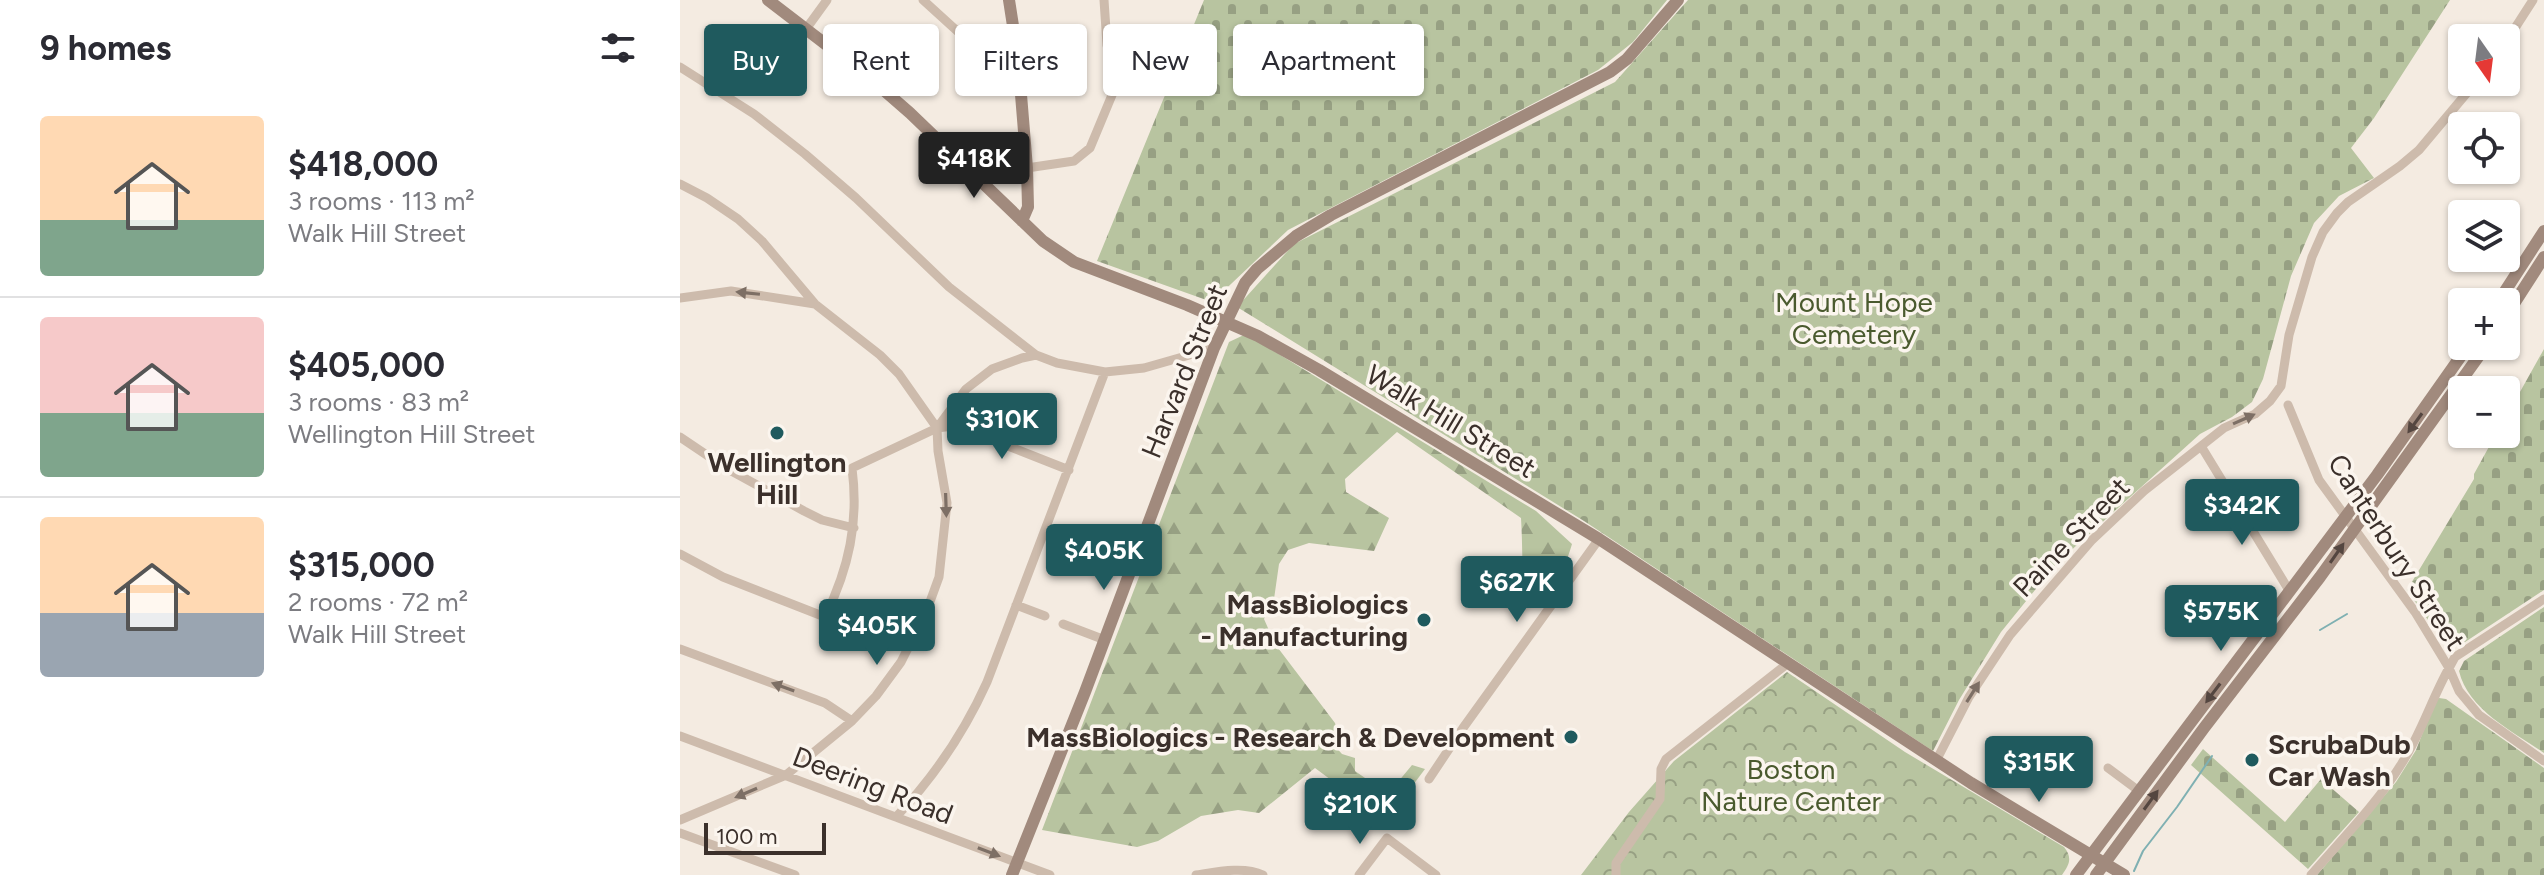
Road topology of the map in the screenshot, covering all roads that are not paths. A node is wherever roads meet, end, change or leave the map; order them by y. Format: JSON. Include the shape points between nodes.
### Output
{"nodes":[{"id":1,"x":768,"y":0,"type":"edge"},
{"id":2,"x":827,"y":0,"type":"edge"},
{"id":3,"x":923,"y":0,"type":"edge"},
{"id":4,"x":1009,"y":0,"type":"edge"},
{"id":5,"x":1104,"y":0,"type":"edge"},
{"id":6,"x":1678,"y":0,"type":"edge"},
{"id":7,"x":2533,"y":0,"type":"edge"},
{"id":8,"x":799,"y":24,"type":"edge"},
{"id":9,"x":1012,"y":24,"type":"edge"},
{"id":10,"x":1106,"y":24,"type":"edge"},
{"id":11,"x":2518,"y":24,"type":"edge"},
{"id":12,"x":807,"y":28,"type":"edge"},
{"id":13,"x":955,"y":29,"type":"edge"},
{"id":14,"x":807,"y":30,"type":"edge"},
{"id":15,"x":680,"y":67,"type":"edge"},
{"id":16,"x":1021,"y":96,"type":"edge"},
{"id":17,"x":1112,"y":96,"type":"edge"},
{"id":18,"x":2464,"y":96,"type":"edge"},
{"id":19,"x":1027,"y":168,"type":"junction"},
{"id":20,"x":680,"y":184,"type":"edge"},
{"id":21,"x":1022,"y":221,"type":"junction"},
{"id":22,"x":2544,"y":231,"type":"edge"},
{"id":23,"x":2544,"y":257,"type":"edge"},
{"id":24,"x":2507,"y":288,"type":"edge"},
{"id":25,"x":2520,"y":294,"type":"edge"},
{"id":26,"x":680,"y":298,"type":"edge"},
{"id":27,"x":815,"y":304,"type":"junction"},
{"id":28,"x":1226,"y":323,"type":"junction"},
{"id":29,"x":1214,"y":348,"type":"junction"},
{"id":30,"x":1036,"y":355,"type":"junction"},
{"id":31,"x":2459,"y":360,"type":"edge"},
{"id":32,"x":2476,"y":360,"type":"edge"},
{"id":33,"x":1105,"y":372,"type":"junction"},
{"id":34,"x":2288,"y":405,"type":"dead end"},
{"id":35,"x":937,"y":428,"type":"junction"},
{"id":36,"x":680,"y":437,"type":"edge"},
{"id":37,"x":2201,"y":446,"type":"junction"},
{"id":38,"x":1069,"y":470,"type":"junction"},
{"id":39,"x":2344,"y":518,"type":"junction"},
{"id":40,"x":854,"y":528,"type":"junction"},
{"id":41,"x":2354,"y":531,"type":"junction"},
{"id":42,"x":1599,"y":539,"type":"junction"},
{"id":43,"x":680,"y":554,"type":"edge"},
{"id":44,"x":2290,"y":592,"type":"junction"},
{"id":45,"x":2544,"y":599,"type":"edge"},
{"id":46,"x":1016,"y":605,"type":"junction"},
{"id":47,"x":1045,"y":616,"type":"dead end"},
{"id":48,"x":825,"y":617,"type":"junction"},
{"id":49,"x":1063,"y":624,"type":"dead end"},
{"id":50,"x":1105,"y":640,"type":"junction"},
{"id":51,"x":910,"y":646,"type":"junction"},
{"id":52,"x":680,"y":649,"type":"edge"},
{"id":53,"x":1787,"y":664,"type":"junction"},
{"id":54,"x":2449,"y":668,"type":"junction"},
{"id":55,"x":852,"y":721,"type":"junction"},
{"id":56,"x":680,"y":736,"type":"edge"},
{"id":57,"x":1936,"y":761,"type":"junction"},
{"id":58,"x":2544,"y":761,"type":"edge"},
{"id":59,"x":2108,"y":768,"type":"dead end"},
{"id":60,"x":786,"y":775,"type":"junction"},
{"id":61,"x":1429,"y":779,"type":"dead end"},
{"id":62,"x":2139,"y":791,"type":"junction"},
{"id":63,"x":896,"y":817,"type":"junction"},
{"id":64,"x":680,"y":820,"type":"edge"},
{"id":65,"x":680,"y":833,"type":"edge"},
{"id":66,"x":2091,"y":855,"type":"junction"},
{"id":67,"x":2105,"y":863,"type":"junction"},
{"id":68,"x":1014,"y":869,"type":"edge"},
{"id":69,"x":795,"y":875,"type":"edge"},
{"id":70,"x":1050,"y":875,"type":"edge"},
{"id":71,"x":1196,"y":875,"type":"edge"},
{"id":72,"x":1263,"y":875,"type":"edge"},
{"id":73,"x":1359,"y":875,"type":"edge"},
{"id":74,"x":1436,"y":875,"type":"edge"},
{"id":75,"x":1616,"y":875,"type":"edge"},
{"id":76,"x":2076,"y":875,"type":"edge"},
{"id":77,"x":2096,"y":875,"type":"edge"},
{"id":78,"x":2124,"y":875,"type":"edge"},
{"id":79,"x":2311,"y":875,"type":"edge"}],
"edges":[{"from":1,"to":8,"type":"main road","name":"Walk Hill Street"},
{"from":2,"to":12,"type":"street"},
{"from":3,"to":13,"type":"street"},
{"from":4,"to":9,"type":"main road"},
{"from":5,"to":10,"type":"street"},
{"from":6,"to":28,"type":"main road","name":"Harvard Street","via":[[1610,72],[1296,236],[1245,283]]},
{"from":7,"to":11,"type":"street"},
{"from":14,"to":21,"type":"main road","name":"Walk Hill Street","via":[[910,113]]},
{"from":15,"to":30,"type":"street","via":[[799,149],[949,287]]},
{"from":16,"to":19,"type":"main road"},
{"from":17,"to":19,"type":"street","via":[[1090,148],[1074,161]]},
{"from":37,"to":18,"type":"street","name":"Paine Street","one_way":true,"via":[[2255,414],[2281,386],[2289,335],[2312,257],[2337,213],[2419,150]]},
{"from":19,"to":21,"type":"main road","via":[[1028,207]]},
{"from":20,"to":27,"type":"street","via":[[738,219]]},
{"from":21,"to":28,"type":"main road","name":"Walk Hill Street","via":[[1074,262]]},
{"from":22,"to":24,"type":"main road"},
{"from":23,"to":25,"type":"main road"},
{"from":27,"to":26,"type":"street","one_way":true,"via":[[731,291]]},
{"from":27,"to":35,"type":"street","via":[[899,374]]},
{"from":28,"to":29,"type":"main road","name":"Harvard Street"},
{"from":28,"to":42,"type":"main road","name":"Walk Hill Street","via":[[1319,370]]},
{"from":29,"to":33,"type":"street","via":[[1144,368]]},
{"from":29,"to":50,"type":"main road","name":"Harvard Street"},
{"from":30,"to":33,"type":"street"},
{"from":30,"to":35,"type":"street","via":[[978,378]]},
{"from":31,"to":39,"type":"main road","one_way":true},
{"from":32,"to":41,"type":"main road"},
{"from":33,"to":38,"type":"street"},
{"from":34,"to":39,"type":"street","name":"Canterbury Street","via":[[2319,480]]},
{"from":35,"to":38,"type":"street","via":[[965,429]]},
{"from":35,"to":40,"type":"street","via":[[852,468]]},
{"from":35,"to":51,"type":"street","one_way":true,"via":[[947,503],[945,536],[939,577]]},
{"from":36,"to":40,"type":"street","via":[[804,511]]},
{"from":37,"to":44,"type":"street"},
{"from":57,"to":37,"type":"street","name":"Paine Street","one_way":true,"via":[[1969,697],[2044,592],[2129,505]]},
{"from":38,"to":46,"type":"street"},
{"from":39,"to":41,"type":"street","name":"Canterbury Street"},
{"from":39,"to":44,"type":"main road"},
{"from":40,"to":48,"type":"street","via":[[839,588]]},
{"from":41,"to":54,"type":"street","name":"Canterbury Street","via":[[2420,619]]},
{"from":67,"to":41,"type":"main road","one_way":true},
{"from":42,"to":53,"type":"main road","name":"Walk Hill Street"},
{"from":42,"to":61,"type":"street"},
{"from":43,"to":48,"type":"street"},
{"from":44,"to":62,"type":"main road","one_way":true},
{"from":45,"to":54,"type":"street","via":[[2455,657]]},
{"from":46,"to":47,"type":"street"},
{"from":46,"to":63,"type":"street","via":[[971,718]]},
{"from":48,"to":51,"type":"street"},
{"from":49,"to":50,"type":"street"},
{"from":50,"to":68,"type":"main road","name":"Harvard Street"},
{"from":51,"to":55,"type":"street"},
{"from":55,"to":52,"type":"street","one_way":true,"via":[[825,703]]},
{"from":53,"to":57,"type":"main road","name":"Walk Hill Street"},
{"from":53,"to":75,"type":"street","via":[[1666,759],[1660,799],[1616,863]]},
{"from":54,"to":58,"type":"street","via":[[2479,715]]},
{"from":54,"to":79,"type":"street","name":"Canterbury Street","via":[[2401,765]]},
{"from":55,"to":60,"type":"street"},
{"from":56,"to":60,"type":"street","name":"Deering Road"},
{"from":57,"to":66,"type":"main road","name":"Walk Hill Street"},
{"from":59,"to":62,"type":"street"},
{"from":60,"to":63,"type":"street","name":"Deering Road"},
{"from":60,"to":64,"type":"street","one_way":true},
{"from":62,"to":66,"type":"main road"},
{"from":63,"to":68,"type":"street","name":"Deering Road","one_way":true},
{"from":65,"to":69,"type":"street"},
{"from":66,"to":67,"type":"main road","name":"Walk Hill Street"},
{"from":66,"to":76,"type":"main road"},
{"from":67,"to":77,"type":"main road"},
{"from":67,"to":78,"type":"main road","name":"Walk Hill Street"},
{"from":68,"to":70,"type":"street","name":"Deering Road"},
{"from":71,"to":72,"type":"street"},
{"from":73,"to":74,"type":"street","via":[[1387,838]]}]}
